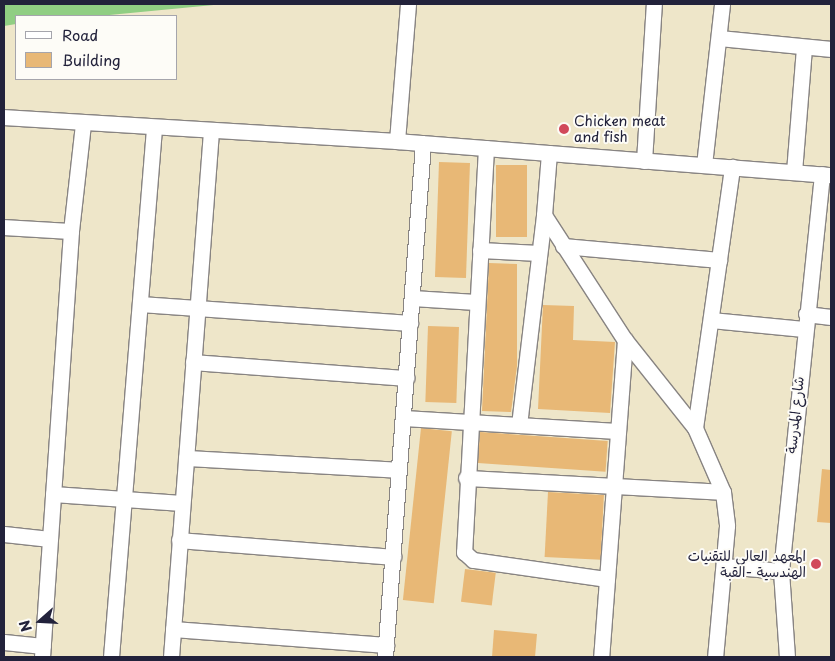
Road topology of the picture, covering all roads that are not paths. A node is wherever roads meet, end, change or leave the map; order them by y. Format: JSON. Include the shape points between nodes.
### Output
{"nodes":[{"id":1,"x":408,"y":4,"type":"edge"},
{"id":2,"x":654,"y":4,"type":"edge"},
{"id":3,"x":722,"y":4,"type":"edge"},
{"id":4,"x":719,"y":38,"type":"junction"},
{"id":5,"x":804,"y":47,"type":"junction"},
{"id":6,"x":831,"y":49,"type":"edge"},
{"id":7,"x":4,"y":117,"type":"edge"},
{"id":8,"x":82,"y":124,"type":"junction"},
{"id":9,"x":154,"y":128,"type":"junction"},
{"id":10,"x":211,"y":131,"type":"junction"},
{"id":11,"x":397,"y":140,"type":"junction"},
{"id":12,"x":423,"y":142,"type":"junction"},
{"id":13,"x":486,"y":148,"type":"junction"},
{"id":14,"x":549,"y":153,"type":"junction"},
{"id":15,"x":644,"y":161,"type":"junction"},
{"id":16,"x":704,"y":165,"type":"junction"},
{"id":17,"x":732,"y":168,"type":"junction"},
{"id":18,"x":794,"y":172,"type":"junction"},
{"id":19,"x":827,"y":175,"type":"edge"},
{"id":20,"x":544,"y":214,"type":"junction"},
{"id":21,"x":4,"y":227,"type":"edge"},
{"id":22,"x":71,"y":231,"type":"junction"},
{"id":23,"x":563,"y":246,"type":"junction"},
{"id":24,"x":480,"y":250,"type":"junction"},
{"id":25,"x":539,"y":253,"type":"junction"},
{"id":26,"x":719,"y":260,"type":"junction"},
{"id":27,"x":412,"y":298,"type":"junction"},
{"id":28,"x":476,"y":302,"type":"junction"},
{"id":29,"x":140,"y":304,"type":"junction"},
{"id":30,"x":198,"y":308,"type":"junction"},
{"id":31,"x":831,"y":317,"type":"edge"},
{"id":32,"x":711,"y":320,"type":"junction"},
{"id":33,"x":805,"y":321,"type":"junction"},
{"id":34,"x":410,"y":323,"type":"junction"},
{"id":35,"x":625,"y":340,"type":"junction"},
{"id":36,"x":193,"y":362,"type":"junction"},
{"id":37,"x":406,"y":378,"type":"junction"},
{"id":38,"x":403,"y":418,"type":"junction"},
{"id":39,"x":469,"y":422,"type":"junction"},
{"id":40,"x":519,"y":425,"type":"junction"},
{"id":41,"x":696,"y":428,"type":"junction"},
{"id":42,"x":618,"y":431,"type":"junction"},
{"id":43,"x":186,"y":458,"type":"junction"},
{"id":44,"x":399,"y":470,"type":"junction"},
{"id":45,"x":466,"y":478,"type":"junction"},
{"id":46,"x":615,"y":487,"type":"junction"},
{"id":47,"x":723,"y":492,"type":"junction"},
{"id":48,"x":53,"y":494,"type":"junction"},
{"id":49,"x":123,"y":498,"type":"junction"},
{"id":50,"x":182,"y":502,"type":"junction"},
{"id":51,"x":4,"y":534,"type":"edge"},
{"id":52,"x":50,"y":538,"type":"junction"},
{"id":53,"x":180,"y":540,"type":"junction"},
{"id":54,"x":393,"y":557,"type":"junction"},
{"id":55,"x":724,"y":566,"type":"junction"},
{"id":56,"x":781,"y":571,"type":"junction"},
{"id":57,"x":607,"y":580,"type":"junction"},
{"id":58,"x":172,"y":629,"type":"junction"},
{"id":59,"x":4,"y":642,"type":"edge"},
{"id":60,"x":386,"y":651,"type":"edge"},
{"id":61,"x":42,"y":652,"type":"edge"},
{"id":62,"x":111,"y":657,"type":"edge"},
{"id":63,"x":171,"y":657,"type":"edge"},
{"id":64,"x":601,"y":657,"type":"edge"},
{"id":65,"x":715,"y":657,"type":"edge"},
{"id":66,"x":787,"y":657,"type":"edge"}],
"edges":[{"from":1,"to":11,"type":"street"},
{"from":2,"to":15,"type":"street"},
{"from":3,"to":4,"type":"street"},
{"from":4,"to":5,"type":"street"},
{"from":4,"to":16,"type":"street"},
{"from":5,"to":6,"type":"street"},
{"from":5,"to":18,"type":"street"},
{"from":7,"to":8,"type":"street"},
{"from":8,"to":9,"type":"street"},
{"from":8,"to":22,"type":"street"},
{"from":9,"to":10,"type":"street"},
{"from":9,"to":29,"type":"street"},
{"from":10,"to":11,"type":"street"},
{"from":10,"to":30,"type":"street"},
{"from":11,"to":12,"type":"street"},
{"from":12,"to":13,"type":"street"},
{"from":12,"to":27,"type":"street"},
{"from":13,"to":14,"type":"street"},
{"from":13,"to":24,"type":"street"},
{"from":14,"to":15,"type":"street"},
{"from":14,"to":20,"type":"street"},
{"from":15,"to":16,"type":"street"},
{"from":16,"to":17,"type":"street"},
{"from":17,"to":18,"type":"street"},
{"from":17,"to":26,"type":"street"},
{"from":18,"to":19,"type":"street"},
{"from":19,"to":33,"type":"street","name":"شارع المدرسة"},
{"from":20,"to":23,"type":"street"},
{"from":20,"to":25,"type":"street"},
{"from":21,"to":22,"type":"street"},
{"from":22,"to":48,"type":"street"},
{"from":23,"to":26,"type":"street"},
{"from":23,"to":35,"type":"street"},
{"from":24,"to":25,"type":"street"},
{"from":24,"to":28,"type":"street"},
{"from":25,"to":40,"type":"street"},
{"from":26,"to":32,"type":"street"},
{"from":27,"to":28,"type":"street"},
{"from":27,"to":34,"type":"street"},
{"from":28,"to":39,"type":"street"},
{"from":29,"to":30,"type":"street"},
{"from":29,"to":49,"type":"street"},
{"from":30,"to":34,"type":"street"},
{"from":30,"to":36,"type":"street"},
{"from":31,"to":33,"type":"street"},
{"from":32,"to":33,"type":"street"},
{"from":32,"to":41,"type":"street"},
{"from":33,"to":56,"type":"street","name":"شارع المدرسة"},
{"from":34,"to":37,"type":"street"},
{"from":35,"to":41,"type":"street"},
{"from":35,"to":42,"type":"street"},
{"from":36,"to":37,"type":"street"},
{"from":36,"to":43,"type":"street"},
{"from":37,"to":38,"type":"street"},
{"from":38,"to":39,"type":"street"},
{"from":38,"to":44,"type":"street"},
{"from":39,"to":40,"type":"street"},
{"from":39,"to":45,"type":"street"},
{"from":40,"to":42,"type":"street"},
{"from":41,"to":47,"type":"street"},
{"from":42,"to":46,"type":"street"},
{"from":43,"to":44,"type":"street"},
{"from":43,"to":50,"type":"street"},
{"from":44,"to":54,"type":"street"},
{"from":45,"to":46,"type":"street"},
{"from":45,"to":57,"type":"street","via":[[463,545],[468,557]]},
{"from":46,"to":47,"type":"street"},
{"from":46,"to":57,"type":"street"},
{"from":47,"to":55,"type":"street"},
{"from":48,"to":49,"type":"street"},
{"from":48,"to":52,"type":"street"},
{"from":49,"to":50,"type":"street"},
{"from":49,"to":62,"type":"street"},
{"from":50,"to":53,"type":"street"},
{"from":51,"to":52,"type":"street"},
{"from":52,"to":61,"type":"street"},
{"from":53,"to":54,"type":"street"},
{"from":53,"to":58,"type":"street"},
{"from":54,"to":60,"type":"street"},
{"from":55,"to":56,"type":"street"},
{"from":55,"to":65,"type":"street"},
{"from":56,"to":66,"type":"street","name":"شارع المدرسة"},
{"from":57,"to":64,"type":"street"},
{"from":58,"to":60,"type":"street"},
{"from":58,"to":63,"type":"street"},
{"from":59,"to":61,"type":"street"}]}
